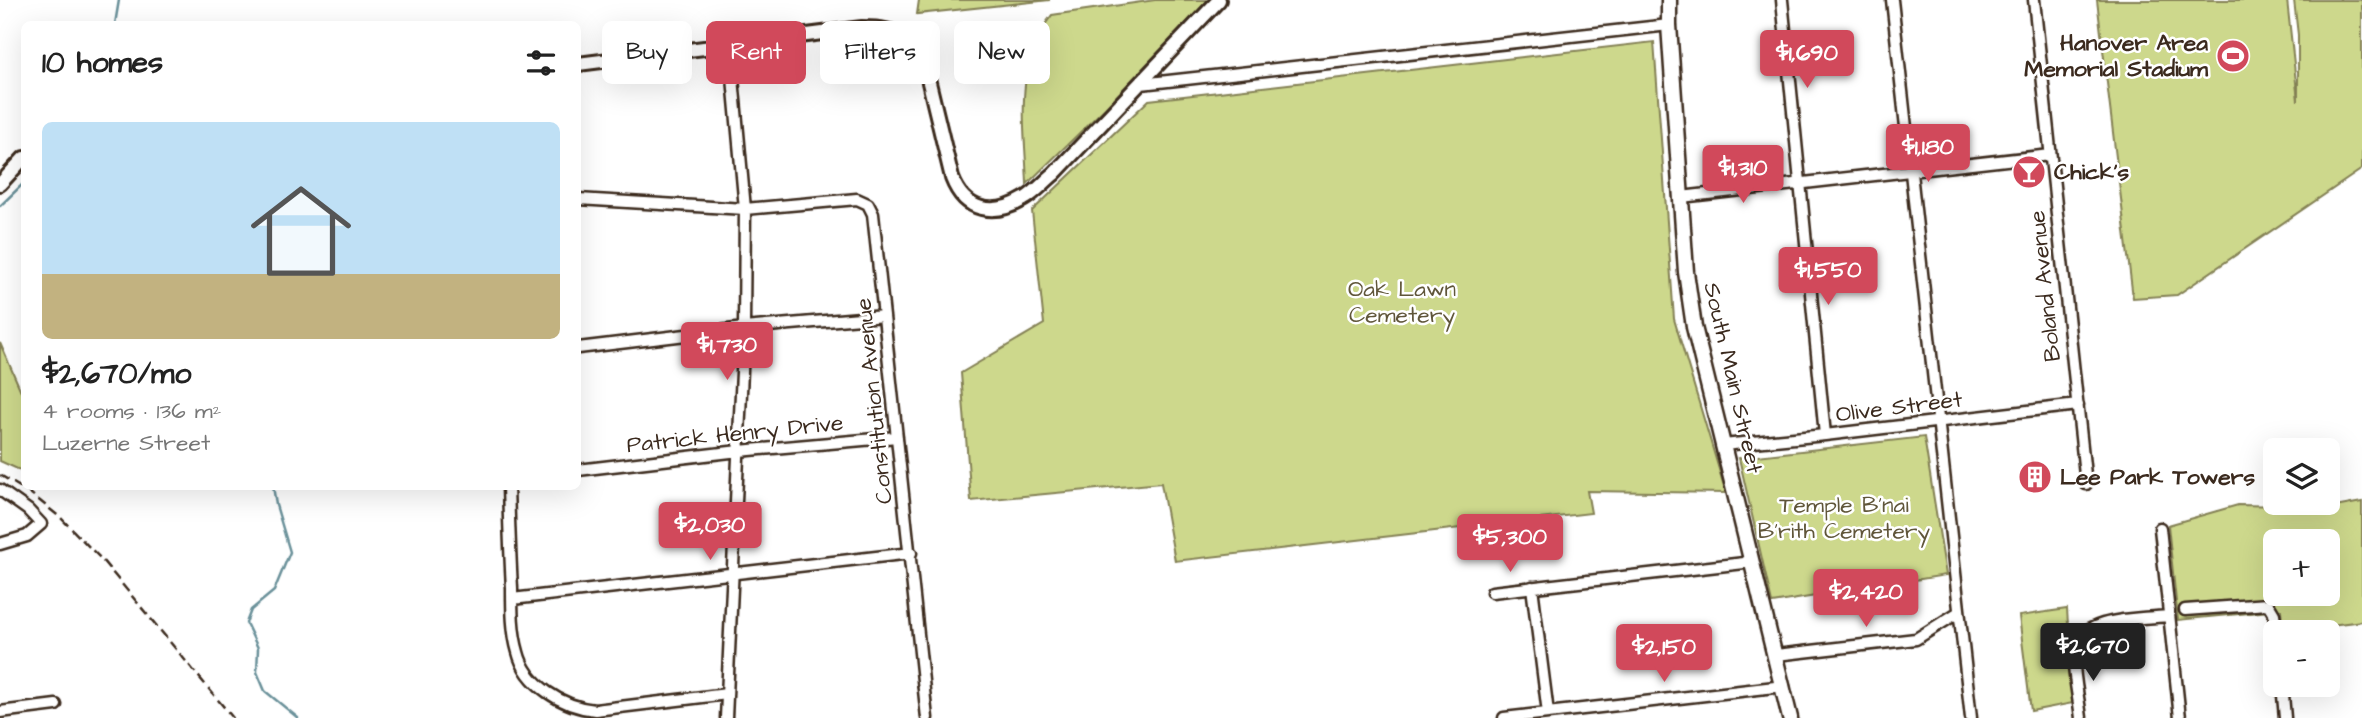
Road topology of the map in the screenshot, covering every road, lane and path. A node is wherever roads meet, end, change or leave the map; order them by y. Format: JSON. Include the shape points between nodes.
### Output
{"nodes":[{"id":1,"x":1219,"y":0,"type":"edge"},
{"id":2,"x":1669,"y":0,"type":"edge"},
{"id":3,"x":1782,"y":0,"type":"edge"},
{"id":4,"x":1892,"y":0,"type":"edge"},
{"id":5,"x":2034,"y":0,"type":"edge"},
{"id":6,"x":1669,"y":25,"type":"junction"},
{"id":7,"x":806,"y":35,"type":"edge"},
{"id":8,"x":706,"y":48,"type":"edge"},
{"id":9,"x":581,"y":64,"type":"edge"},
{"id":10,"x":734,"y":84,"type":"edge"},
{"id":11,"x":1141,"y":84,"type":"junction"},
{"id":12,"x":2050,"y":155,"type":"junction"},
{"id":13,"x":21,"y":161,"type":"edge"},
{"id":14,"x":1910,"y":171,"type":"junction"},
{"id":15,"x":1801,"y":183,"type":"junction"},
{"id":16,"x":0,"y":184,"type":"edge"},
{"id":17,"x":1681,"y":197,"type":"junction"},
{"id":18,"x":581,"y":199,"type":"edge"},
{"id":19,"x":745,"y":209,"type":"junction"},
{"id":20,"x":884,"y":316,"type":"junction"},
{"id":21,"x":744,"y":328,"type":"junction"},
{"id":22,"x":581,"y":348,"type":"edge"},
{"id":23,"x":2078,"y":405,"type":"junction"},
{"id":24,"x":1938,"y":422,"type":"junction"},
{"id":25,"x":1825,"y":435,"type":"junction"},
{"id":26,"x":897,"y":438,"type":"junction"},
{"id":27,"x":1723,"y":445,"type":"junction"},
{"id":28,"x":739,"y":451,"type":"junction"},
{"id":29,"x":581,"y":470,"type":"edge"},
{"id":30,"x":2086,"y":484,"type":"dead end"},
{"id":31,"x":0,"y":490,"type":"edge"},
{"id":32,"x":508,"y":490,"type":"edge"},
{"id":33,"x":2160,"y":528,"type":"dead end"},
{"id":34,"x":0,"y":544,"type":"edge"},
{"id":35,"x":911,"y":553,"type":"junction"},
{"id":36,"x":1752,"y":562,"type":"junction"},
{"id":37,"x":734,"y":575,"type":"junction"},
{"id":38,"x":1532,"y":587,"type":"junction"},
{"id":39,"x":1492,"y":592,"type":"dead end"},
{"id":40,"x":512,"y":599,"type":"junction"},
{"id":41,"x":2185,"y":610,"type":"dead end"},
{"id":42,"x":1959,"y":612,"type":"junction"},
{"id":43,"x":2169,"y":616,"type":"junction"},
{"id":44,"x":2275,"y":620,"type":"edge"},
{"id":45,"x":1776,"y":654,"type":"junction"},
{"id":46,"x":1784,"y":686,"type":"junction"},
{"id":47,"x":727,"y":694,"type":"junction"},
{"id":48,"x":2284,"y":697,"type":"edge"},
{"id":49,"x":56,"y":705,"type":"dead end"},
{"id":50,"x":0,"y":712,"type":"edge"},
{"id":51,"x":1548,"y":713,"type":"junction"},
{"id":52,"x":726,"y":718,"type":"edge"},
{"id":53,"x":928,"y":718,"type":"edge"},
{"id":54,"x":1504,"y":718,"type":"edge"},
{"id":55,"x":1790,"y":718,"type":"edge"},
{"id":56,"x":1971,"y":718,"type":"edge"},
{"id":57,"x":2081,"y":718,"type":"edge"},
{"id":58,"x":2180,"y":718,"type":"edge"},
{"id":59,"x":2286,"y":718,"type":"edge"}],
"edges":[{"from":1,"to":11,"type":"street"},
{"from":2,"to":6,"type":"main road","name":"South Main Street"},
{"from":3,"to":15,"type":"street"},
{"from":4,"to":14,"type":"street"},
{"from":5,"to":12,"type":"street","name":"Boland Avenue"},
{"from":6,"to":11,"type":"street"},
{"from":6,"to":17,"type":"main road","name":"South Main Street"},
{"from":7,"to":11,"type":"street","via":[[862,27],[902,34],[926,70],[957,191],[985,210],[1002,209],[1024,199]]},
{"from":8,"to":9,"type":"street"},
{"from":10,"to":19,"type":"street"},
{"from":12,"to":14,"type":"street"},
{"from":12,"to":23,"type":"street","name":"Boland Avenue"},
{"from":13,"to":16,"type":"street"},
{"from":14,"to":15,"type":"street"},
{"from":14,"to":24,"type":"street"},
{"from":15,"to":17,"type":"street"},
{"from":15,"to":25,"type":"street"},
{"from":17,"to":27,"type":"main road","name":"South Main Street","via":[[1694,327]]},
{"from":18,"to":19,"type":"street"},
{"from":19,"to":20,"type":"street","name":"Constitution Avenue","via":[[857,200],[868,204],[873,214]]},
{"from":19,"to":21,"type":"street"},
{"from":20,"to":21,"type":"street"},
{"from":20,"to":26,"type":"street","name":"Constitution Avenue"},
{"from":21,"to":22,"type":"street"},
{"from":21,"to":28,"type":"street"},
{"from":23,"to":24,"type":"street","name":"Olive Street"},
{"from":23,"to":30,"type":"street","name":"Boland Avenue"},
{"from":24,"to":25,"type":"street","name":"Olive Street"},
{"from":24,"to":42,"type":"street"},
{"from":25,"to":27,"type":"street","name":"Olive Street"},
{"from":26,"to":28,"type":"street","name":"Patrick Henry Drive"},
{"from":26,"to":35,"type":"street","name":"Constitution Avenue"},
{"from":27,"to":36,"type":"main road","name":"South Main Street"},
{"from":28,"to":29,"type":"street","name":"Patrick Henry Drive"},
{"from":28,"to":37,"type":"street"},
{"from":31,"to":34,"type":"street","via":[[41,524],[27,536]]},
{"from":32,"to":40,"type":"street"},
{"from":33,"to":43,"type":"street"},
{"from":35,"to":37,"type":"street"},
{"from":35,"to":53,"type":"street","name":"Constitution Avenue"},
{"from":36,"to":38,"type":"street"},
{"from":36,"to":45,"type":"main road","name":"South Main Street"},
{"from":37,"to":40,"type":"street"},
{"from":37,"to":47,"type":"street"},
{"from":38,"to":39,"type":"street"},
{"from":38,"to":51,"type":"street"},
{"from":40,"to":47,"type":"street","via":[[523,665],[565,704],[595,710]]},
{"from":41,"to":44,"type":"street","via":[[2267,604]]},
{"from":42,"to":45,"type":"street","via":[[1916,639]]},
{"from":42,"to":56,"type":"street"},
{"from":43,"to":57,"type":"street","via":[[2103,624],[2086,631],[2074,650]]},
{"from":43,"to":58,"type":"street"},
{"from":45,"to":46,"type":"main road","name":"South Main Street"},
{"from":46,"to":51,"type":"street"},
{"from":46,"to":55,"type":"main road","name":"South Main Street"},
{"from":47,"to":52,"type":"street"},
{"from":48,"to":59,"type":"street"},
{"from":49,"to":50,"type":"street"},
{"from":51,"to":54,"type":"street"}]}
